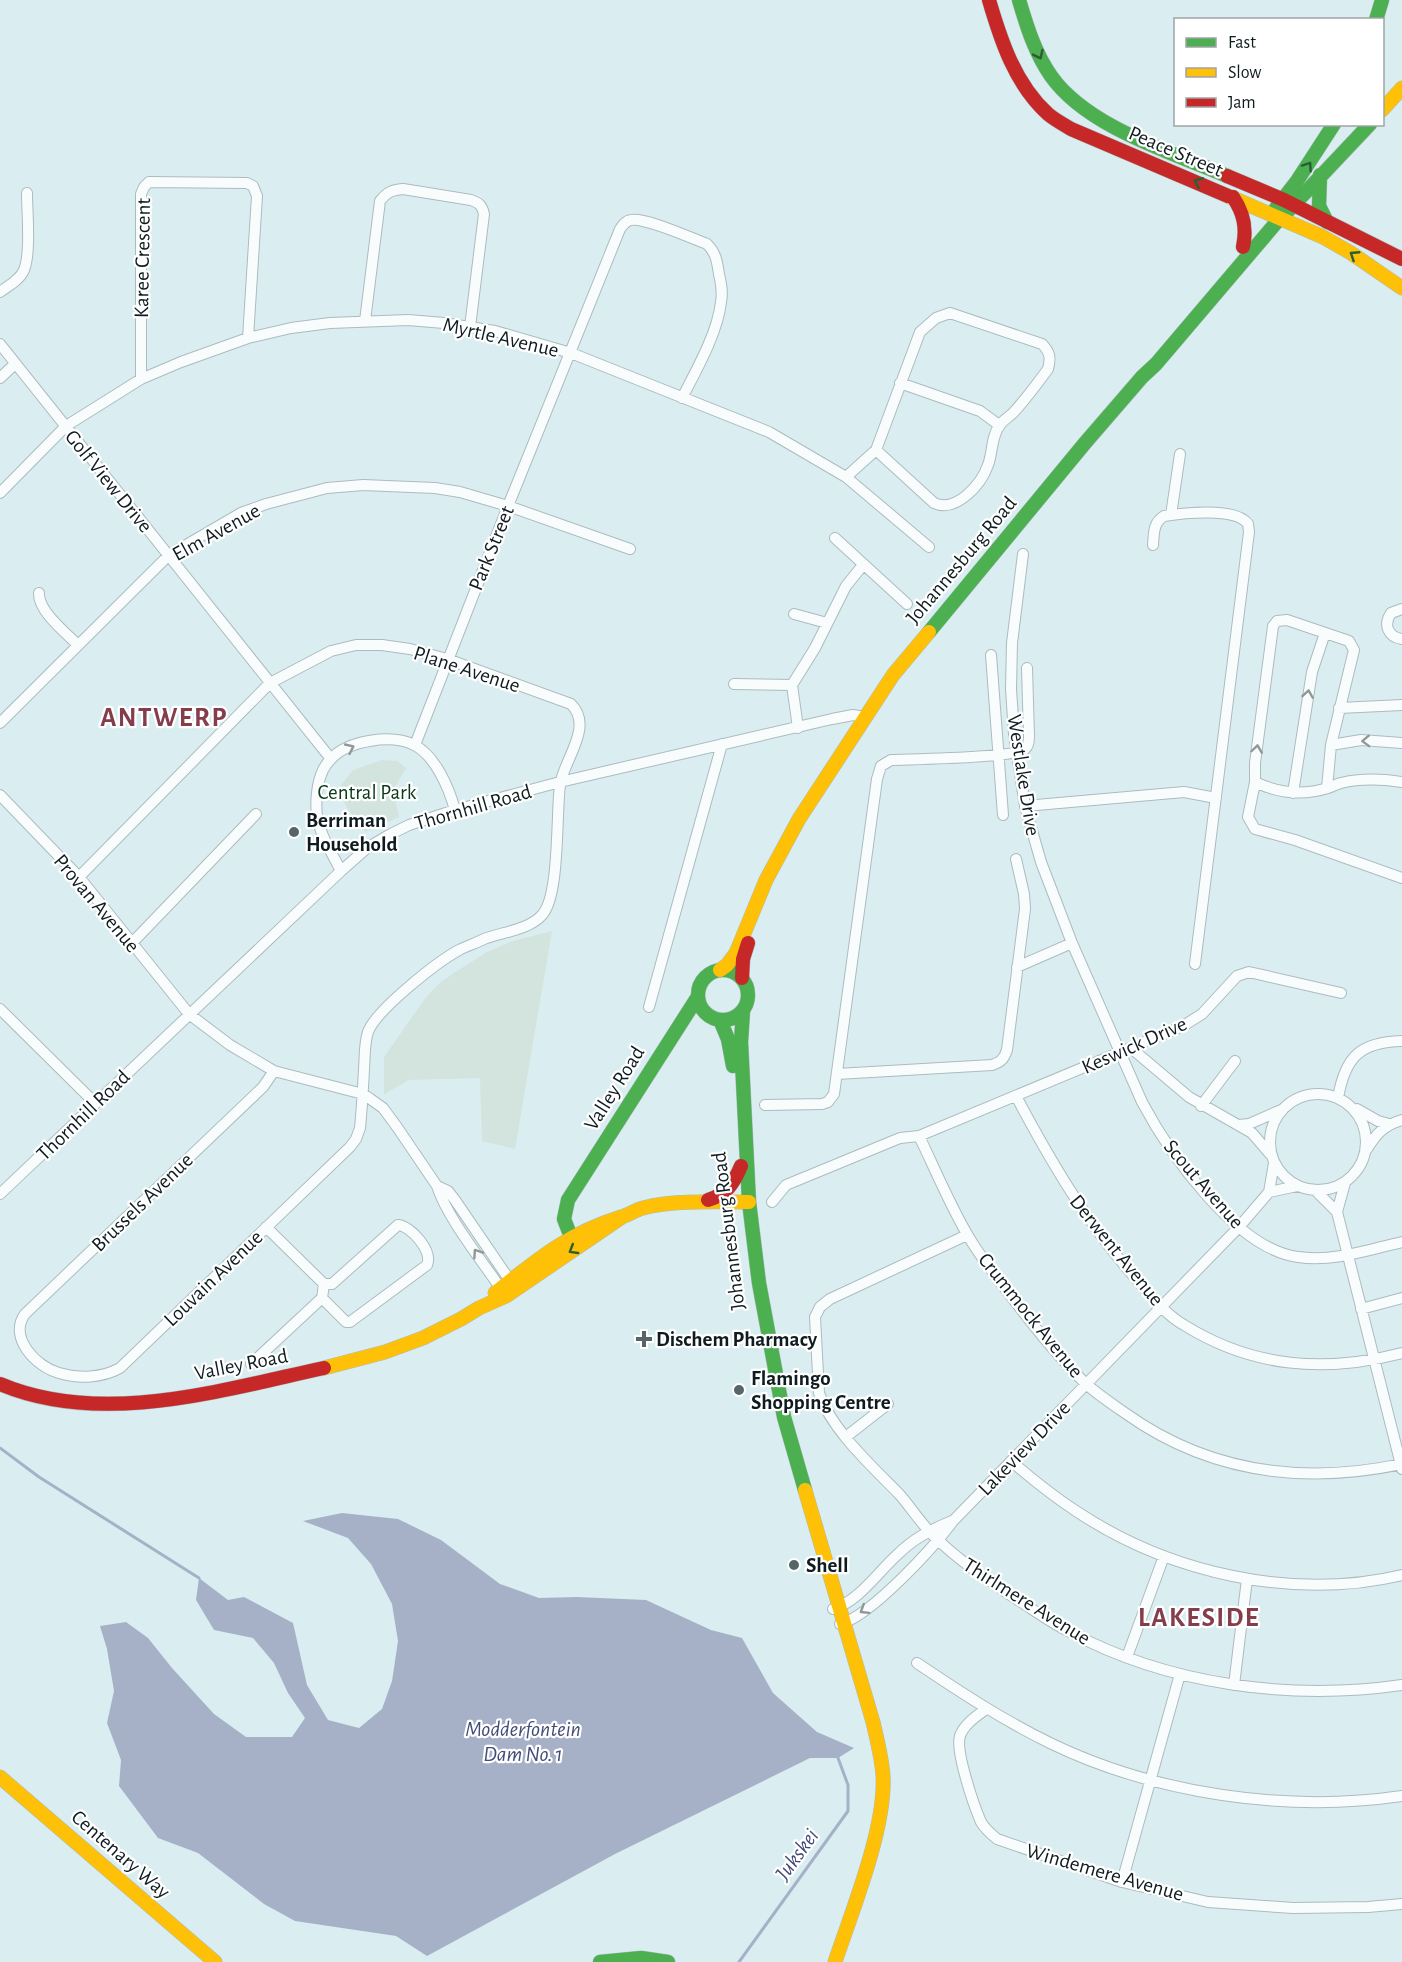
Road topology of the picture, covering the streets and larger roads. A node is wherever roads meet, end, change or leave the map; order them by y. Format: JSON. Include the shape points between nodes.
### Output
{"nodes":[{"id":1,"x":989,"y":0,"type":"edge"},
{"id":2,"x":1019,"y":0,"type":"edge"},
{"id":3,"x":1382,"y":0,"type":"edge"},
{"id":4,"x":1377,"y":18,"type":"edge"},
{"id":5,"x":1402,"y":88,"type":"edge"},
{"id":6,"x":1384,"y":109,"type":"edge"},
{"id":7,"x":1333,"y":126,"type":"edge"},
{"id":8,"x":1368,"y":126,"type":"edge"},
{"id":9,"x":1320,"y":175,"type":"junction"},
{"id":10,"x":27,"y":193,"type":"dead end"},
{"id":11,"x":1233,"y":197,"type":"junction"},
{"id":12,"x":1288,"y":203,"type":"junction"},
{"id":13,"x":1276,"y":215,"type":"junction"},
{"id":14,"x":1327,"y":222,"type":"junction"},
{"id":15,"x":1243,"y":247,"type":"junction"},
{"id":16,"x":1402,"y":259,"type":"edge"},
{"id":17,"x":1402,"y":288,"type":"edge"},
{"id":18,"x":0,"y":292,"type":"edge"},
{"id":19,"x":365,"y":321,"type":"junction"},
{"id":20,"x":470,"y":327,"type":"junction"},
{"id":21,"x":248,"y":338,"type":"junction"},
{"id":22,"x":0,"y":344,"type":"edge"},
{"id":23,"x":570,"y":353,"type":"junction"},
{"id":24,"x":15,"y":364,"type":"junction"},
{"id":25,"x":1142,"y":377,"type":"junction"},
{"id":26,"x":0,"y":378,"type":"edge"},
{"id":27,"x":141,"y":379,"type":"junction"},
{"id":28,"x":900,"y":383,"type":"junction"},
{"id":29,"x":682,"y":398,"type":"junction"},
{"id":30,"x":999,"y":425,"type":"junction"},
{"id":31,"x":66,"y":426,"type":"junction"},
{"id":32,"x":876,"y":450,"type":"junction"},
{"id":33,"x":1180,"y":454,"type":"dead end"},
{"id":34,"x":846,"y":477,"type":"junction"},
{"id":35,"x":0,"y":493,"type":"edge"},
{"id":36,"x":508,"y":506,"type":"junction"},
{"id":37,"x":1171,"y":515,"type":"junction"},
{"id":38,"x":835,"y":538,"type":"dead end"},
{"id":39,"x":1153,"y":545,"type":"dead end"},
{"id":40,"x":929,"y":547,"type":"dead end"},
{"id":41,"x":630,"y":549,"type":"dead end"},
{"id":42,"x":1023,"y":554,"type":"dead end"},
{"id":43,"x":169,"y":555,"type":"junction"},
{"id":44,"x":863,"y":565,"type":"junction"},
{"id":45,"x":39,"y":593,"type":"dead end"},
{"id":46,"x":907,"y":604,"type":"dead end"},
{"id":47,"x":1402,"y":609,"type":"edge"},
{"id":48,"x":794,"y":614,"type":"dead end"},
{"id":49,"x":827,"y":623,"type":"junction"},
{"id":50,"x":1324,"y":633,"type":"junction"},
{"id":51,"x":1402,"y":639,"type":"edge"},
{"id":52,"x":78,"y":645,"type":"junction"},
{"id":53,"x":991,"y":655,"type":"dead end"},
{"id":54,"x":447,"y":658,"type":"junction"},
{"id":55,"x":1027,"y":668,"type":"dead end"},
{"id":56,"x":270,"y":683,"type":"junction"},
{"id":57,"x":734,"y":684,"type":"dead end"},
{"id":58,"x":792,"y":686,"type":"junction"},
{"id":59,"x":1401,"y":702,"type":"edge"},
{"id":60,"x":1339,"y":708,"type":"junction"},
{"id":61,"x":864,"y":717,"type":"junction"},
{"id":62,"x":0,"y":723,"type":"edge"},
{"id":63,"x":798,"y":728,"type":"junction"},
{"id":64,"x":1402,"y":743,"type":"edge"},
{"id":65,"x":722,"y":744,"type":"junction"},
{"id":66,"x":415,"y":745,"type":"junction"},
{"id":67,"x":1330,"y":745,"type":"junction"},
{"id":68,"x":1017,"y":753,"type":"junction"},
{"id":69,"x":997,"y":754,"type":"junction"},
{"id":70,"x":331,"y":759,"type":"junction"},
{"id":71,"x":826,"y":780,"type":"junction"},
{"id":72,"x":560,"y":782,"type":"junction"},
{"id":73,"x":1255,"y":782,"type":"junction"},
{"id":74,"x":1402,"y":782,"type":"edge"},
{"id":75,"x":1327,"y":788,"type":"junction"},
{"id":76,"x":1293,"y":793,"type":"junction"},
{"id":77,"x":0,"y":795,"type":"edge"},
{"id":78,"x":1216,"y":798,"type":"junction"},
{"id":79,"x":1024,"y":806,"type":"junction"},
{"id":80,"x":455,"y":810,"type":"junction"},
{"id":81,"x":256,"y":814,"type":"dead end"},
{"id":82,"x":1003,"y":815,"type":"dead end"},
{"id":83,"x":1016,"y":859,"type":"dead end"},
{"id":84,"x":341,"y":871,"type":"junction"},
{"id":85,"x":79,"y":877,"type":"junction"},
{"id":86,"x":1402,"y":878,"type":"edge"},
{"id":87,"x":1072,"y":943,"type":"junction"},
{"id":88,"x":131,"y":944,"type":"junction"},
{"id":89,"x":1195,"y":964,"type":"dead end"},
{"id":90,"x":1017,"y":967,"type":"junction"},
{"id":91,"x":720,"y":970,"type":"junction"},
{"id":92,"x":742,"y":978,"type":"junction"},
{"id":93,"x":1341,"y":993,"type":"dead end"},
{"id":94,"x":697,"y":998,"type":"junction"},
{"id":95,"x":649,"y":1007,"type":"dead end"},
{"id":96,"x":0,"y":1009,"type":"edge"},
{"id":97,"x":743,"y":1011,"type":"junction"},
{"id":98,"x":704,"y":1013,"type":"junction"},
{"id":99,"x":189,"y":1014,"type":"junction"},
{"id":100,"x":720,"y":1020,"type":"junction"},
{"id":101,"x":678,"y":1026,"type":"junction"},
{"id":102,"x":1402,"y":1041,"type":"edge"},
{"id":103,"x":1126,"y":1050,"type":"junction"},
{"id":104,"x":1235,"y":1061,"type":"dead end"},
{"id":105,"x":738,"y":1070,"type":"junction"},
{"id":106,"x":274,"y":1071,"type":"junction"},
{"id":107,"x":837,"y":1074,"type":"junction"},
{"id":108,"x":363,"y":1094,"type":"junction"},
{"id":109,"x":1016,"y":1096,"type":"junction"},
{"id":110,"x":1338,"y":1098,"type":"junction"},
{"id":111,"x":95,"y":1103,"type":"junction"},
{"id":112,"x":765,"y":1105,"type":"dead end"},
{"id":113,"x":1201,"y":1106,"type":"junction"},
{"id":114,"x":1351,"y":1106,"type":"junction"},
{"id":115,"x":1282,"y":1110,"type":"junction"},
{"id":116,"x":1402,"y":1120,"type":"edge"},
{"id":117,"x":1389,"y":1124,"type":"junction"},
{"id":118,"x":1239,"y":1125,"type":"junction"},
{"id":119,"x":919,"y":1136,"type":"junction"},
{"id":120,"x":1367,"y":1150,"type":"junction"},
{"id":121,"x":1272,"y":1159,"type":"junction"},
{"id":122,"x":741,"y":1166,"type":"junction"},
{"id":123,"x":1345,"y":1183,"type":"junction"},
{"id":124,"x":1297,"y":1186,"type":"junction"},
{"id":125,"x":1316,"y":1191,"type":"junction"},
{"id":126,"x":1269,"y":1192,"type":"junction"},
{"id":127,"x":0,"y":1194,"type":"edge"},
{"id":128,"x":693,"y":1202,"type":"junction"},
{"id":129,"x":745,"y":1202,"type":"junction"},
{"id":130,"x":772,"y":1202,"type":"dead end"},
{"id":131,"x":1337,"y":1212,"type":"junction"},
{"id":132,"x":622,"y":1217,"type":"junction"},
{"id":133,"x":266,"y":1227,"type":"junction"},
{"id":134,"x":1239,"y":1227,"type":"junction"},
{"id":135,"x":967,"y":1235,"type":"junction"},
{"id":136,"x":570,"y":1237,"type":"junction"},
{"id":137,"x":1402,"y":1242,"type":"edge"},
{"id":138,"x":1348,"y":1255,"type":"junction"},
{"id":139,"x":324,"y":1284,"type":"junction"},
{"id":140,"x":508,"y":1288,"type":"junction"},
{"id":141,"x":322,"y":1298,"type":"junction"},
{"id":142,"x":1402,"y":1298,"type":"edge"},
{"id":143,"x":1161,"y":1308,"type":"junction"},
{"id":144,"x":1361,"y":1309,"type":"junction"},
{"id":145,"x":20,"y":1338,"type":"joint"},
{"id":146,"x":1402,"y":1353,"type":"edge"},
{"id":147,"x":1375,"y":1360,"type":"junction"},
{"id":148,"x":251,"y":1364,"type":"dead end"},
{"id":149,"x":0,"y":1384,"type":"edge"},
{"id":150,"x":1086,"y":1384,"type":"junction"},
{"id":151,"x":888,"y":1404,"type":"dead end"},
{"id":152,"x":847,"y":1436,"type":"junction"},
{"id":153,"x":1011,"y":1461,"type":"junction"},
{"id":154,"x":1402,"y":1466,"type":"edge"},
{"id":155,"x":953,"y":1521,"type":"junction"},
{"id":156,"x":928,"y":1531,"type":"junction"},
{"id":157,"x":939,"y":1541,"type":"junction"},
{"id":158,"x":1164,"y":1556,"type":"junction"},
{"id":159,"x":1402,"y":1575,"type":"edge"},
{"id":160,"x":874,"y":1578,"type":"junction"},
{"id":161,"x":1247,"y":1579,"type":"junction"},
{"id":162,"x":888,"y":1591,"type":"junction"},
{"id":163,"x":837,"y":1608,"type":"junction"},
{"id":164,"x":841,"y":1624,"type":"junction"},
{"id":165,"x":1127,"y":1657,"type":"junction"},
{"id":166,"x":917,"y":1663,"type":"dead end"},
{"id":167,"x":1179,"y":1674,"type":"junction"},
{"id":168,"x":1234,"y":1685,"type":"junction"},
{"id":169,"x":1402,"y":1685,"type":"edge"},
{"id":170,"x":986,"y":1709,"type":"junction"},
{"id":171,"x":0,"y":1777,"type":"edge"},
{"id":172,"x":1151,"y":1780,"type":"junction"},
{"id":173,"x":1402,"y":1796,"type":"edge"},
{"id":174,"x":1122,"y":1882,"type":"junction"},
{"id":175,"x":1402,"y":1904,"type":"edge"},
{"id":176,"x":836,"y":1960,"type":"edge"},
{"id":177,"x":215,"y":1962,"type":"edge"},
{"id":178,"x":600,"y":1962,"type":"edge"},
{"id":179,"x":668,"y":1962,"type":"edge"}],
"edges":[{"from":11,"to":1,"type":"street","name":"Peace Street","one_way":true,"via":[[1071,129],[1048,114],[1016,74]]},
{"from":2,"to":12,"type":"street","name":"Peace Street","one_way":true,"via":[[1037,52],[1052,79],[1094,117]]},
{"from":3,"to":4,"type":"street"},
{"from":5,"to":6,"type":"street"},
{"from":12,"to":7,"type":"street","one_way":true},
{"from":8,"to":9,"type":"street"},
{"from":9,"to":12,"type":"street"},
{"from":9,"to":14,"type":"street","via":[[1319,206]]},
{"from":10,"to":18,"type":"street","via":[[24,270]]},
{"from":11,"to":13,"type":"street","name":"Peace Street"},
{"from":11,"to":15,"type":"street","via":[[1245,218]]},
{"from":12,"to":13,"type":"street"},
{"from":12,"to":14,"type":"street","name":"Peace Street"},
{"from":13,"to":15,"type":"street","name":"Johannesburg Road"},
{"from":17,"to":13,"type":"street","name":"Peace Street","one_way":true,"via":[[1323,237]]},
{"from":13,"to":25,"type":"street","name":"Johannesburg Road","via":[[1247,255]]},
{"from":14,"to":16,"type":"street","name":"Peace Street"},
{"from":15,"to":25,"type":"street","name":"Johannesburg Road","via":[[1157,351]]},
{"from":19,"to":20,"type":"street","name":"Myrtle Avenue","via":[[408,320]]},
{"from":19,"to":20,"type":"street","via":[[381,201],[392,190],[403,189],[471,200],[482,207]]},
{"from":19,"to":21,"type":"street","name":"Myrtle Avenue","via":[[291,328]]},
{"from":20,"to":23,"type":"street","name":"Myrtle Avenue"},
{"from":21,"to":27,"type":"street","name":"Myrtle Avenue"},
{"from":21,"to":27,"type":"street","name":"Karee Crescent","via":[[257,196],[254,186],[149,182],[141,194]]},
{"from":22,"to":24,"type":"street","name":"Golf View Drive"},
{"from":23,"to":29,"type":"street","name":"Myrtle Avenue"},
{"from":23,"to":29,"type":"street","name":"Park Street","via":[[625,223],[644,221],[707,244],[717,260],[721,303],[706,350]]},
{"from":23,"to":36,"type":"street","name":"Park Street"},
{"from":24,"to":26,"type":"street"},
{"from":24,"to":31,"type":"street","name":"Golf View Drive"},
{"from":25,"to":61,"type":"street","name":"Johannesburg Road","via":[[917,644]]},
{"from":27,"to":31,"type":"street","name":"Myrtle Avenue"},
{"from":28,"to":30,"type":"street","via":[[980,411]]},
{"from":28,"to":30,"type":"street","via":[[920,332],[942,315],[950,313],[1041,344],[1050,355],[1048,369]]},
{"from":28,"to":32,"type":"street"},
{"from":29,"to":34,"type":"street","name":"Myrtle Avenue","via":[[769,432]]},
{"from":30,"to":32,"type":"street","via":[[984,475],[953,505],[934,503]]},
{"from":31,"to":35,"type":"street","name":"Myrtle Avenue"},
{"from":31,"to":43,"type":"street","name":"Golf View Drive"},
{"from":32,"to":34,"type":"street"},
{"from":33,"to":37,"type":"street"},
{"from":34,"to":40,"type":"street","name":"Myrtle Avenue"},
{"from":36,"to":41,"type":"street","name":"Elm Avenue"},
{"from":36,"to":43,"type":"street","name":"Elm Avenue","via":[[460,492],[424,487],[327,488],[241,513]]},
{"from":36,"to":54,"type":"street","name":"Park Street"},
{"from":37,"to":39,"type":"street","via":[[1157,520]]},
{"from":37,"to":78,"type":"street","via":[[1222,513],[1238,516],[1248,524]]},
{"from":38,"to":44,"type":"street"},
{"from":42,"to":68,"type":"street","name":"Westlake Drive","via":[[1011,664]]},
{"from":43,"to":52,"type":"street","name":"Elm Avenue"},
{"from":43,"to":56,"type":"street","name":"Golf View Drive"},
{"from":44,"to":46,"type":"street"},
{"from":44,"to":49,"type":"street","via":[[846,586]]},
{"from":45,"to":52,"type":"street","via":[[44,610]]},
{"from":47,"to":51,"type":"street","via":[[1391,613],[1387,622],[1389,632]]},
{"from":48,"to":49,"type":"street"},
{"from":49,"to":58,"type":"street"},
{"from":50,"to":60,"type":"street","via":[[1349,641],[1354,650]]},
{"from":73,"to":50,"type":"street","one_way":true,"via":[[1274,626],[1277,621],[1287,620]]},
{"from":76,"to":50,"type":"street","one_way":true,"via":[[1312,672]]},
{"from":52,"to":62,"type":"street","name":"Elm Avenue"},
{"from":53,"to":69,"type":"street"},
{"from":54,"to":56,"type":"street","name":"Plane Avenue","via":[[410,649],[356,645],[331,651]]},
{"from":54,"to":66,"type":"street","name":"Park Street"},
{"from":54,"to":72,"type":"street","name":"Plane Avenue","via":[[575,708],[580,719],[579,731]]},
{"from":55,"to":68,"type":"street","via":[[1028,747]]},
{"from":56,"to":70,"type":"street","name":"Golf View Drive"},
{"from":56,"to":85,"type":"street","name":"Plane Avenue"},
{"from":57,"to":58,"type":"street"},
{"from":58,"to":63,"type":"street"},
{"from":59,"to":60,"type":"street"},
{"from":60,"to":67,"type":"street"},
{"from":61,"to":63,"type":"street","name":"Thornhill Road","via":[[853,715]]},
{"from":61,"to":71,"type":"street","name":"Johannesburg Road"},
{"from":63,"to":65,"type":"street","name":"Thornhill Road"},
{"from":64,"to":67,"type":"street","one_way":true,"via":[[1361,740]]},
{"from":65,"to":72,"type":"street","name":"Thornhill Road"},
{"from":65,"to":95,"type":"street"},
{"from":70,"to":66,"type":"street","one_way":true,"via":[[362,742],[398,741]]},
{"from":66,"to":80,"type":"street","via":[[443,777]]},
{"from":67,"to":75,"type":"street"},
{"from":68,"to":69,"type":"street"},
{"from":68,"to":79,"type":"street","name":"Westlake Drive"},
{"from":69,"to":82,"type":"street"},
{"from":69,"to":107,"type":"street","via":[[891,760],[881,766]]},
{"from":70,"to":84,"type":"street","via":[[323,772],[316,803],[322,834]]},
{"from":71,"to":91,"type":"street","name":"Johannesburg Road","via":[[784,845],[732,960]]},
{"from":71,"to":92,"type":"street","name":"Johannesburg Road","via":[[761,908],[747,946]]},
{"from":72,"to":80,"type":"street","name":"Thornhill Road"},
{"from":72,"to":108,"type":"street","name":"Louvain Avenue","via":[[552,891],[546,911],[536,921],[459,950],[394,1000],[368,1032]]},
{"from":73,"to":76,"type":"street","via":[[1271,790]]},
{"from":73,"to":86,"type":"street","via":[[1248,817],[1255,829]]},
{"from":74,"to":75,"type":"street","via":[[1361,780]]},
{"from":75,"to":76,"type":"street"},
{"from":77,"to":85,"type":"street","name":"Provan Avenue"},
{"from":78,"to":79,"type":"street","via":[[1184,792]]},
{"from":78,"to":89,"type":"street"},
{"from":79,"to":87,"type":"street","name":"Westlake Drive"},
{"from":80,"to":84,"type":"street","name":"Thornhill Road","via":[[388,835]]},
{"from":81,"to":88,"type":"street"},
{"from":83,"to":90,"type":"street","via":[[1025,909]]},
{"from":84,"to":99,"type":"street","name":"Thornhill Road"},
{"from":85,"to":88,"type":"street","name":"Provan Avenue"},
{"from":87,"to":90,"type":"street"},
{"from":87,"to":103,"type":"street","name":"Westlake Drive"},
{"from":88,"to":99,"type":"street","name":"Provan Avenue"},
{"from":90,"to":107,"type":"street","via":[[1007,1050],[999,1063]]},
{"from":91,"to":92,"type":"street"},
{"from":91,"to":94,"type":"street","via":[[706,976]]},
{"from":92,"to":97,"type":"street","via":[[748,994]]},
{"from":93,"to":103,"type":"street","name":"Keswick Drive","via":[[1242,973],[1194,1020]]},
{"from":94,"to":98,"type":"street"},
{"from":94,"to":101,"type":"street","name":"Valley Road"},
{"from":96,"to":111,"type":"street"},
{"from":97,"to":100,"type":"street","via":[[737,1017]]},
{"from":97,"to":105,"type":"street"},
{"from":98,"to":100,"type":"street"},
{"from":98,"to":101,"type":"street"},
{"from":99,"to":106,"type":"street","name":"Provan Avenue"},
{"from":99,"to":111,"type":"street","name":"Thornhill Road"},
{"from":100,"to":105,"type":"street"},
{"from":101,"to":136,"type":"street","name":"Valley Road","via":[[567,1200],[562,1217]]},
{"from":102,"to":110,"type":"street","via":[[1380,1042],[1359,1051],[1346,1066]]},
{"from":103,"to":109,"type":"street","name":"Keswick Drive"},
{"from":103,"to":113,"type":"street","name":"Westlake Drive"},
{"from":103,"to":134,"type":"street","name":"Scout Avenue","via":[[1135,1086],[1154,1124],[1192,1177]]},
{"from":104,"to":113,"type":"street"},
{"from":105,"to":122,"type":"street","name":"Johannesburg Road"},
{"from":105,"to":129,"type":"street","name":"Johannesburg Road"},
{"from":106,"to":108,"type":"street","name":"Provan Avenue"},
{"from":106,"to":145,"type":"street","name":"Brussels Avenue","via":[[263,1087],[26,1314],[21,1320]]},
{"from":107,"to":112,"type":"street","via":[[834,1094],[828,1102]]},
{"from":108,"to":133,"type":"street","name":"Louvain Avenue","via":[[356,1139]]},
{"from":108,"to":140,"type":"street","via":[[383,1108],[437,1186],[455,1200]]},
{"from":109,"to":119,"type":"street","name":"Keswick Drive"},
{"from":109,"to":143,"type":"street","name":"Derwent Avenue","via":[[1084,1214]]},
{"from":110,"to":114,"type":"street"},
{"from":110,"to":115,"type":"street","via":[[1308,1094]]},
{"from":111,"to":127,"type":"street","name":"Thornhill Road"},
{"from":113,"to":118,"type":"street","name":"Westlake Drive"},
{"from":114,"to":117,"type":"street"},
{"from":114,"to":120,"type":"street","via":[[1361,1119]]},
{"from":115,"to":118,"type":"street"},
{"from":115,"to":121,"type":"street","via":[[1271,1131]]},
{"from":116,"to":117,"type":"street"},
{"from":117,"to":120,"type":"street"},
{"from":118,"to":121,"type":"street","name":"Westlake Drive","via":[[1259,1140]]},
{"from":119,"to":130,"type":"street","name":"Keswick Drive","via":[[900,1138],[786,1185]]},
{"from":119,"to":135,"type":"street","name":"Crummock Avenue"},
{"from":120,"to":123,"type":"street","via":[[1359,1168]]},
{"from":121,"to":124,"type":"street","via":[[1283,1176]]},
{"from":121,"to":126,"type":"street"},
{"from":122,"to":128,"type":"street","via":[[722,1195]]},
{"from":122,"to":129,"type":"street","name":"Johannesburg Road"},
{"from":123,"to":125,"type":"street"},
{"from":123,"to":131,"type":"street"},
{"from":124,"to":125,"type":"street"},
{"from":124,"to":126,"type":"street"},
{"from":125,"to":131,"type":"street"},
{"from":126,"to":134,"type":"street","name":"Lakeview Drive"},
{"from":128,"to":129,"type":"street"},
{"from":128,"to":132,"type":"street","via":[[643,1208]]},
{"from":129,"to":163,"type":"street","name":"Johannesburg Road","via":[[784,1417]]},
{"from":131,"to":138,"type":"street"},
{"from":132,"to":136,"type":"street"},
{"from":132,"to":140,"type":"street","one_way":true},
{"from":133,"to":139,"type":"street"},
{"from":133,"to":145,"type":"street","name":"Louvain Avenue","via":[[111,1373],[58,1373],[32,1355]]},
{"from":134,"to":138,"type":"street","name":"Scout Avenue","via":[[1255,1241],[1295,1257]]},
{"from":134,"to":143,"type":"street","name":"Lakeview Drive"},
{"from":135,"to":150,"type":"street","name":"Crummock Avenue","via":[[1035,1327]]},
{"from":135,"to":152,"type":"street","name":"Thirlmere Avenue","via":[[820,1307],[815,1317],[819,1393],[830,1416]]},
{"from":136,"to":140,"type":"street"},
{"from":137,"to":138,"type":"street","name":"Scout Avenue"},
{"from":138,"to":144,"type":"street"},
{"from":139,"to":141,"type":"street"},
{"from":139,"to":141,"type":"street","via":[[332,1284],[398,1226],[409,1228],[428,1254],[427,1265],[350,1322]]},
{"from":140,"to":149,"type":"street","name":"Valley Road","via":[[480,1308],[423,1338],[385,1352],[276,1380],[122,1403],[81,1403],[42,1397]]},
{"from":141,"to":148,"type":"street"},
{"from":142,"to":144,"type":"street"},
{"from":143,"to":147,"type":"street","name":"Derwent Avenue","via":[[1183,1325],[1212,1339],[1270,1359],[1311,1365]]},
{"from":143,"to":150,"type":"street","name":"Lakeview Drive"},
{"from":144,"to":147,"type":"street"},
{"from":146,"to":147,"type":"street","name":"Derwent Avenue"},
{"from":147,"to":154,"type":"street"},
{"from":150,"to":153,"type":"street","name":"Lakeview Drive"},
{"from":150,"to":154,"type":"street","name":"Crummock Avenue","via":[[1172,1443],[1251,1469],[1320,1475]]},
{"from":151,"to":152,"type":"street"},
{"from":152,"to":156,"type":"street","name":"Thirlmere Avenue"},
{"from":153,"to":155,"type":"street","name":"Lakeview Drive"},
{"from":153,"to":158,"type":"street","via":[[1076,1512]]},
{"from":155,"to":156,"type":"street","name":"Lakeview Drive"},
{"from":155,"to":157,"type":"street","name":"Lakeview Drive"},
{"from":156,"to":157,"type":"street","name":"Thirlmere Avenue"},
{"from":156,"to":160,"type":"street","name":"Lakeview Drive"},
{"from":157,"to":162,"type":"street","name":"Lakeview Drive"},
{"from":157,"to":165,"type":"street","name":"Thirlmere Avenue","via":[[986,1579],[1068,1631]]},
{"from":158,"to":161,"type":"street"},
{"from":158,"to":165,"type":"street"},
{"from":159,"to":161,"type":"street","via":[[1330,1584]]},
{"from":160,"to":162,"type":"street"},
{"from":160,"to":163,"type":"street","name":"Lakeview Drive"},
{"from":161,"to":168,"type":"street"},
{"from":162,"to":164,"type":"street","name":"Lakeview Drive","one_way":true},
{"from":163,"to":164,"type":"street","name":"Johannesburg Road"},
{"from":164,"to":176,"type":"street","name":"Johannesburg Road","via":[[856,1691],[875,1734],[883,1778],[881,1808],[869,1857]]},
{"from":165,"to":167,"type":"street","name":"Thirlmere Avenue"},
{"from":166,"to":170,"type":"street"},
{"from":167,"to":168,"type":"street","name":"Thirlmere Avenue"},
{"from":167,"to":172,"type":"street"},
{"from":168,"to":169,"type":"street","name":"Thirlmere Avenue","via":[[1326,1692]]},
{"from":170,"to":172,"type":"street","via":[[1052,1744]]},
{"from":170,"to":174,"type":"street","name":"Windemere Avenue","via":[[968,1724],[958,1743],[982,1823],[989,1833]]},
{"from":171,"to":177,"type":"street","name":"Centenary Way"},
{"from":172,"to":173,"type":"street","via":[[1263,1799],[1330,1802]]},
{"from":172,"to":174,"type":"street"},
{"from":174,"to":175,"type":"street","name":"Windemere Avenue","via":[[1208,1902],[1293,1908]]},
{"from":178,"to":179,"type":"street","via":[[641,1958]]}]}
